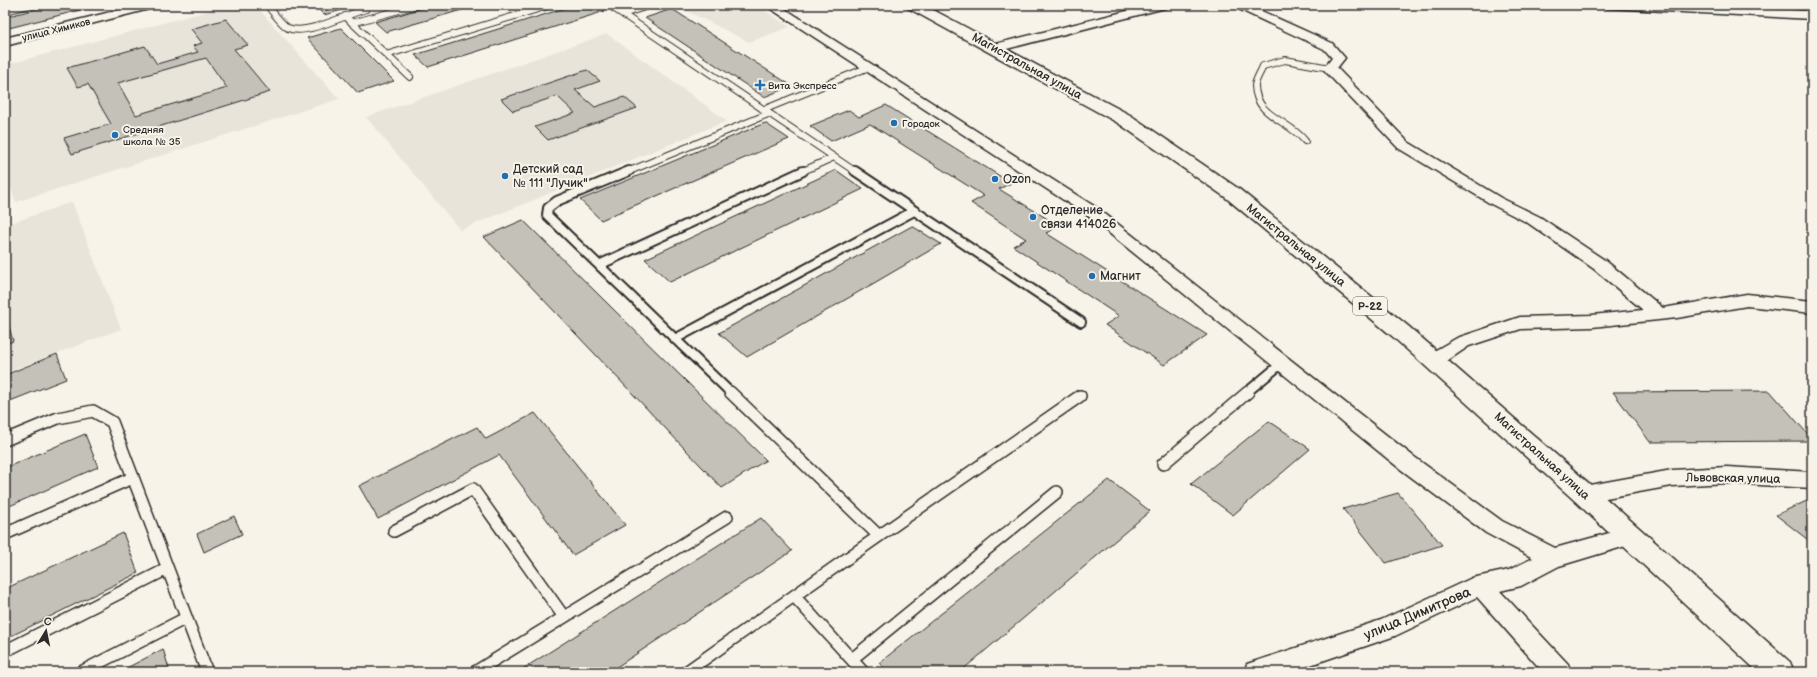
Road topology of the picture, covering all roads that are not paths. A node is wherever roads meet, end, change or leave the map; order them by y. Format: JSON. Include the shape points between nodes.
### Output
{"nodes":[{"id":1,"x":29,"y":5,"type":"edge"},
{"id":2,"x":153,"y":5,"type":"edge"},
{"id":3,"x":267,"y":5,"type":"edge"},
{"id":4,"x":365,"y":5,"type":"edge"},
{"id":5,"x":416,"y":5,"type":"edge"},
{"id":6,"x":551,"y":5,"type":"edge"},
{"id":7,"x":609,"y":5,"type":"edge"},
{"id":8,"x":651,"y":5,"type":"edge"},
{"id":9,"x":771,"y":5,"type":"edge"},
{"id":10,"x":913,"y":5,"type":"edge"},
{"id":11,"x":1165,"y":5,"type":"edge"},
{"id":12,"x":1238,"y":5,"type":"edge"},
{"id":13,"x":1607,"y":5,"type":"edge"},
{"id":14,"x":1691,"y":7,"type":"edge"},
{"id":15,"x":5,"y":11,"type":"edge"},
{"id":16,"x":622,"y":14,"type":"junction"},
{"id":17,"x":1812,"y":15,"type":"edge"},
{"id":18,"x":345,"y":16,"type":"junction"},
{"id":19,"x":352,"y":23,"type":"junction"},
{"id":20,"x":5,"y":42,"type":"edge"},
{"id":21,"x":995,"y":48,"type":"junction"},
{"id":22,"x":386,"y":55,"type":"junction"},
{"id":23,"x":869,"y":67,"type":"junction"},
{"id":24,"x":1330,"y":68,"type":"junction"},
{"id":25,"x":410,"y":77,"type":"dead end"},
{"id":26,"x":766,"y":112,"type":"junction"},
{"id":27,"x":1305,"y":141,"type":"dead end"},
{"id":28,"x":834,"y":157,"type":"junction"},
{"id":29,"x":914,"y":211,"type":"junction"},
{"id":30,"x":599,"y":265,"type":"junction"},
{"id":31,"x":1812,"y":307,"type":"edge"},
{"id":32,"x":1659,"y":314,"type":"junction"},
{"id":33,"x":1081,"y":322,"type":"dead end"},
{"id":34,"x":675,"y":339,"type":"junction"},
{"id":35,"x":1434,"y":360,"type":"junction"},
{"id":36,"x":1281,"y":364,"type":"junction"},
{"id":37,"x":1080,"y":396,"type":"dead end"},
{"id":38,"x":5,"y":440,"type":"edge"},
{"id":39,"x":1163,"y":464,"type":"dead end"},
{"id":40,"x":132,"y":478,"type":"junction"},
{"id":41,"x":1812,"y":480,"type":"edge"},
{"id":42,"x":1057,"y":492,"type":"dead end"},
{"id":43,"x":1584,"y":494,"type":"junction"},
{"id":44,"x":727,"y":517,"type":"dead end"},
{"id":45,"x":394,"y":531,"type":"dead end"},
{"id":46,"x":5,"y":534,"type":"edge"},
{"id":47,"x":880,"y":536,"type":"junction"},
{"id":48,"x":1631,"y":536,"type":"junction"},
{"id":49,"x":1553,"y":558,"type":"junction"},
{"id":50,"x":167,"y":569,"type":"junction"},
{"id":51,"x":1480,"y":585,"type":"junction"},
{"id":52,"x":794,"y":596,"type":"junction"},
{"id":53,"x":564,"y":616,"type":"junction"},
{"id":54,"x":186,"y":618,"type":"junction"},
{"id":55,"x":5,"y":651,"type":"edge"},
{"id":56,"x":852,"y":659,"type":"junction"},
{"id":57,"x":81,"y":672,"type":"edge"},
{"id":58,"x":207,"y":672,"type":"edge"},
{"id":59,"x":475,"y":672,"type":"edge"},
{"id":60,"x":686,"y":672,"type":"edge"},
{"id":61,"x":863,"y":672,"type":"edge"},
{"id":62,"x":1256,"y":672,"type":"edge"},
{"id":63,"x":1559,"y":672,"type":"edge"},
{"id":64,"x":1779,"y":672,"type":"edge"}],
"edges":[{"from":1,"to":15,"type":"lane"},
{"from":2,"to":20,"type":"street","name":"улица Химиков"},
{"from":3,"to":18,"type":"lane","via":[[288,27],[297,29]]},
{"from":4,"to":18,"type":"lane","via":[[366,9]]},
{"from":5,"to":19,"type":"lane"},
{"from":6,"to":22,"type":"lane"},
{"from":7,"to":16,"type":"lane"},
{"from":8,"to":16,"type":"lane"},
{"from":9,"to":23,"type":"street"},
{"from":10,"to":21,"type":"highway","name":"Магистральная улица","number":"Р-22"},
{"from":11,"to":21,"type":"street"},
{"from":12,"to":24,"type":"street","via":[[1328,46],[1339,58]]},
{"from":13,"to":14,"type":"street"},
{"from":14,"to":17,"type":"street"},
{"from":16,"to":26,"type":"lane"},
{"from":18,"to":19,"type":"lane"},
{"from":19,"to":22,"type":"lane"},
{"from":21,"to":35,"type":"highway","name":"Магистральная улица","number":"Р-22","via":[[1124,119],[1232,193]]},
{"from":22,"to":25,"type":"lane"},
{"from":23,"to":26,"type":"lane"},
{"from":23,"to":36,"type":"street","via":[[1094,213]]},
{"from":24,"to":27,"type":"lane","via":[[1285,60],[1263,66],[1255,85],[1259,104],[1273,118],[1298,132]]},
{"from":24,"to":32,"type":"street","via":[[1403,145],[1496,201],[1534,220],[1600,265]]},
{"from":26,"to":28,"type":"lane"},
{"from":26,"to":30,"type":"lane","via":[[557,201],[548,208],[547,215]]},
{"from":28,"to":29,"type":"lane"},
{"from":28,"to":30,"type":"lane"},
{"from":29,"to":33,"type":"lane"},
{"from":29,"to":34,"type":"lane"},
{"from":30,"to":34,"type":"lane"},
{"from":31,"to":32,"type":"street","via":[[1747,300]]},
{"from":32,"to":35,"type":"street","via":[[1592,321],[1520,323],[1463,342]]},
{"from":34,"to":47,"type":"lane"},
{"from":35,"to":43,"type":"highway","name":"Магистральная улица","number":"Р-22"},
{"from":36,"to":39,"type":"lane"},
{"from":36,"to":49,"type":"street","via":[[1494,527]]},
{"from":37,"to":47,"type":"lane"},
{"from":38,"to":40,"type":"lane","via":[[58,418],[93,411],[112,422]]},
{"from":40,"to":46,"type":"lane"},
{"from":40,"to":50,"type":"lane"},
{"from":41,"to":43,"type":"street","name":"Львовская улица","via":[[1727,475],[1672,478]]},
{"from":42,"to":56,"type":"lane"},
{"from":43,"to":48,"type":"highway","name":"Магистральная улица","number":"Р-22"},
{"from":44,"to":53,"type":"lane"},
{"from":45,"to":53,"type":"lane","via":[[473,489]]},
{"from":47,"to":52,"type":"lane"},
{"from":48,"to":49,"type":"street","name":"улица Димитрова"},
{"from":48,"to":64,"type":"highway","name":"Магистральная улица","number":"Р-22"},
{"from":49,"to":51,"type":"street","name":"улица Димитрова","via":[[1513,579]]},
{"from":50,"to":54,"type":"lane"},
{"from":50,"to":55,"type":"lane"},
{"from":51,"to":62,"type":"street","name":"улица Димитрова","via":[[1387,629]]},
{"from":51,"to":63,"type":"street"},
{"from":52,"to":56,"type":"lane"},
{"from":52,"to":60,"type":"lane"},
{"from":53,"to":59,"type":"lane"},
{"from":54,"to":57,"type":"lane"},
{"from":54,"to":58,"type":"lane"},
{"from":56,"to":61,"type":"lane"}]}
